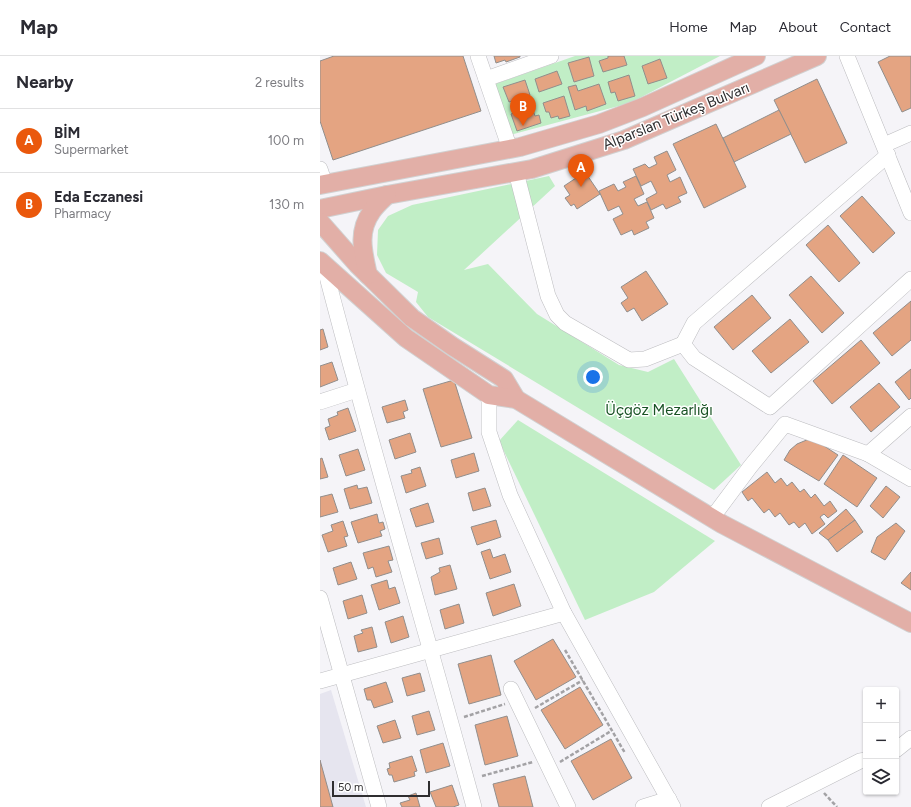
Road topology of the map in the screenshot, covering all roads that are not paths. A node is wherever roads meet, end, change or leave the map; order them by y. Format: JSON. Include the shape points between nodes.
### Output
{"nodes":[{"id":1,"x":478,"y":56,"type":"edge"},
{"id":2,"x":552,"y":56,"type":"edge"},
{"id":3,"x":756,"y":56,"type":"edge"},
{"id":4,"x":817,"y":56,"type":"edge"},
{"id":5,"x":847,"y":56,"type":"edge"},
{"id":6,"x":486,"y":79,"type":"junction"},
{"id":7,"x":911,"y":133,"type":"edge"},
{"id":8,"x":510,"y":149,"type":"junction"},
{"id":9,"x":886,"y":150,"type":"junction"},
{"id":10,"x":516,"y":172,"type":"junction"},
{"id":11,"x":322,"y":180,"type":"edge"},
{"id":12,"x":387,"y":195,"type":"junction"},
{"id":13,"x":320,"y":209,"type":"edge"},
{"id":14,"x":911,"y":213,"type":"edge"},
{"id":15,"x":320,"y":222,"type":"edge"},
{"id":16,"x":322,"y":263,"type":"edge"},
{"id":17,"x":368,"y":275,"type":"junction"},
{"id":18,"x":911,"y":278,"type":"edge"},
{"id":19,"x":683,"y":344,"type":"junction"},
{"id":20,"x":357,"y":390,"type":"junction"},
{"id":21,"x":489,"y":395,"type":"junction"},
{"id":22,"x":516,"y":399,"type":"junction"},
{"id":23,"x":320,"y":402,"type":"edge"},
{"id":24,"x":770,"y":407,"type":"junction"},
{"id":25,"x":911,"y":416,"type":"edge"},
{"id":26,"x":785,"y":424,"type":"junction"},
{"id":27,"x":868,"y":454,"type":"junction"},
{"id":28,"x":911,"y":479,"type":"edge"},
{"id":29,"x":712,"y":518,"type":"junction"},
{"id":30,"x":320,"y":598,"type":"edge"},
{"id":31,"x":564,"y":613,"type":"junction"},
{"id":32,"x":911,"y":623,"type":"edge"},
{"id":33,"x":431,"y":650,"type":"junction"},
{"id":34,"x":341,"y":675,"type":"junction"},
{"id":35,"x":320,"y":681,"type":"edge"},
{"id":36,"x":514,"y":694,"type":"road end"},
{"id":37,"x":911,"y":738,"type":"edge"},
{"id":38,"x":899,"y":748,"type":"edge"},
{"id":39,"x":863,"y":760,"type":"edge"},
{"id":40,"x":671,"y":803,"type":"edge"},
{"id":41,"x":379,"y":807,"type":"edge"},
{"id":42,"x":474,"y":807,"type":"edge"},
{"id":43,"x":568,"y":807,"type":"edge"},
{"id":44,"x":643,"y":807,"type":"edge"},
{"id":45,"x":770,"y":807,"type":"edge"}],
"edges":[{"from":1,"to":6,"type":"street"},
{"from":2,"to":6,"type":"street"},
{"from":3,"to":8,"type":"main road","name":"Alparslan Türkeş Bulvarı","via":[[599,124]]},
{"from":4,"to":10,"type":"main road","name":"Alparslan Türkeş Bulvarı","via":[[624,140]]},
{"from":5,"to":9,"type":"street"},
{"from":6,"to":8,"type":"street"},
{"from":7,"to":9,"type":"street"},
{"from":8,"to":11,"type":"main road","name":"Alparslan Türkeş Bulvarı"},
{"from":9,"to":14,"type":"street"},
{"from":9,"to":19,"type":"street","via":[[694,323]]},
{"from":10,"to":12,"type":"main road","name":"Alparslan Türkeş Bulvarı"},
{"from":10,"to":19,"type":"street","via":[[548,296],[556,315],[565,323],[629,360],[645,359]]},
{"from":12,"to":13,"type":"main road","name":"Alparslan Türkeş Bulvarı"},
{"from":12,"to":17,"type":"main road","via":[[372,211],[363,229],[362,247]]},
{"from":15,"to":17,"type":"main road"},
{"from":16,"to":20,"type":"street"},
{"from":16,"to":21,"type":"main road","via":[[406,338]]},
{"from":17,"to":22,"type":"main road","via":[[412,318],[504,379]]},
{"from":18,"to":24,"type":"street"},
{"from":19,"to":24,"type":"street","via":[[694,358]]},
{"from":20,"to":23,"type":"street"},
{"from":20,"to":33,"type":"street"},
{"from":21,"to":22,"type":"main road"},
{"from":21,"to":31,"type":"street","via":[[489,432],[510,495]]},
{"from":22,"to":29,"type":"main road"},
{"from":24,"to":26,"type":"street"},
{"from":25,"to":27,"type":"street"},
{"from":26,"to":27,"type":"street"},
{"from":26,"to":29,"type":"street"},
{"from":27,"to":28,"type":"street"},
{"from":29,"to":32,"type":"main road"},
{"from":30,"to":34,"type":"street"},
{"from":31,"to":33,"type":"street"},
{"from":31,"to":40,"type":"street"},
{"from":33,"to":34,"type":"street"},
{"from":33,"to":42,"type":"street"},
{"from":34,"to":35,"type":"street"},
{"from":34,"to":41,"type":"street"},
{"from":36,"to":43,"type":"street"},
{"from":37,"to":38,"type":"street"},
{"from":39,"to":45,"type":"street"},
{"from":40,"to":44,"type":"street"}]}
